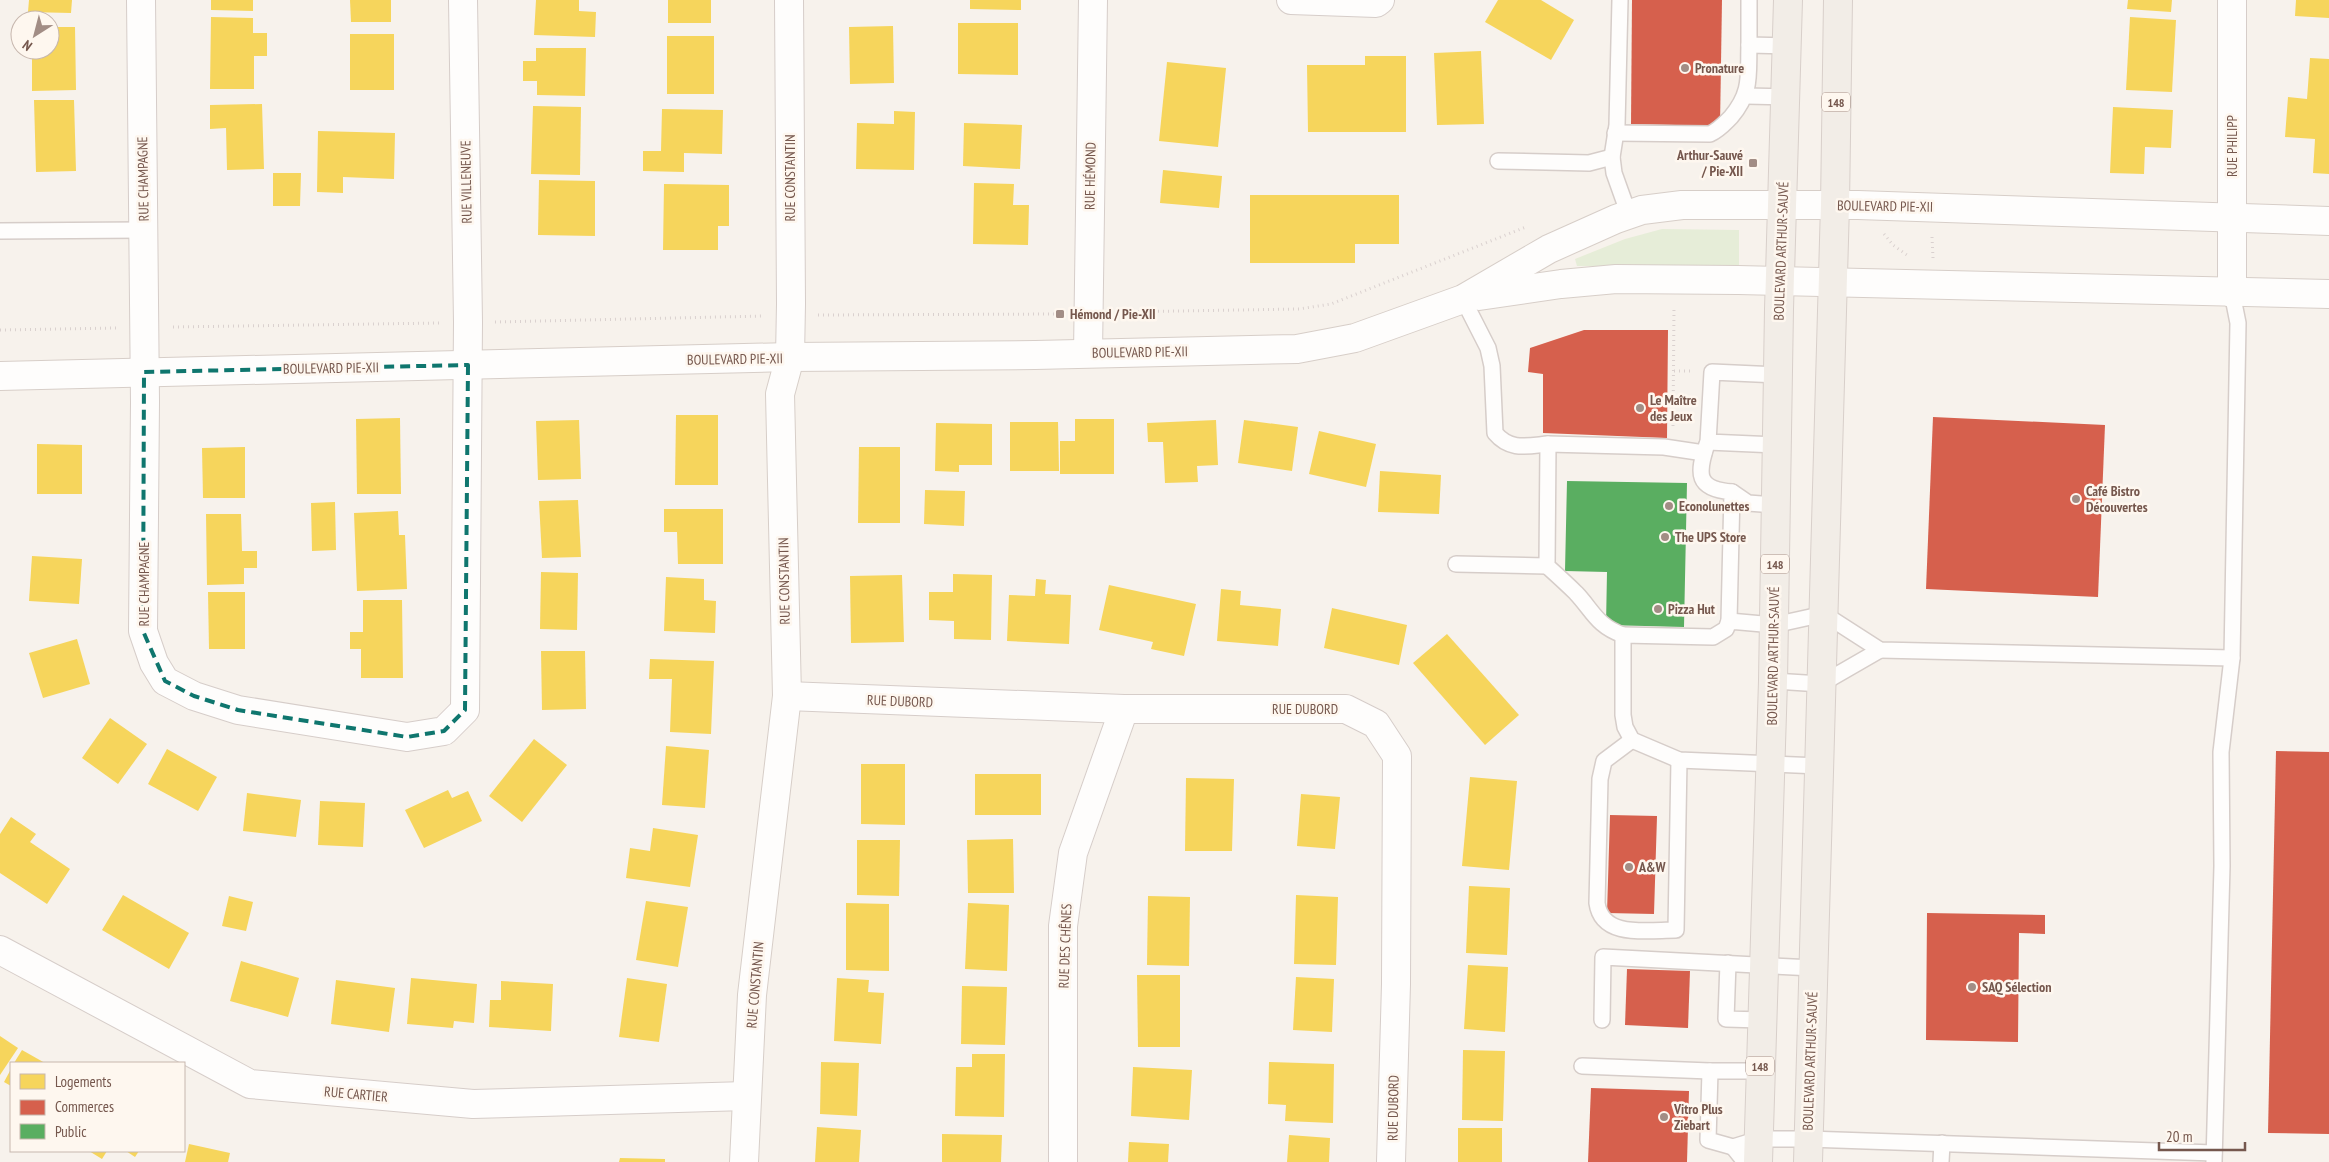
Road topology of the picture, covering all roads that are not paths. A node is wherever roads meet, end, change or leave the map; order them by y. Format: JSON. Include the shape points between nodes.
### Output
{"nodes":[{"id":1,"x":141,"y":0,"type":"edge"},
{"id":2,"x":463,"y":0,"type":"edge"},
{"id":3,"x":789,"y":0,"type":"edge"},
{"id":4,"x":1093,"y":0,"type":"edge"},
{"id":5,"x":1291,"y":0,"type":"edge"},
{"id":6,"x":1380,"y":0,"type":"edge"},
{"id":7,"x":1620,"y":0,"type":"edge"},
{"id":8,"x":1749,"y":0,"type":"edge"},
{"id":9,"x":1788,"y":0,"type":"edge"},
{"id":10,"x":1838,"y":0,"type":"edge"},
{"id":11,"x":2232,"y":0,"type":"edge"},
{"id":12,"x":1748,"y":45,"type":"junction"},
{"id":13,"x":1787,"y":46,"type":"junction"},
{"id":14,"x":1746,"y":96,"type":"junction"},
{"id":15,"x":1786,"y":97,"type":"junction"},
{"id":16,"x":1615,"y":133,"type":"junction"},
{"id":17,"x":1612,"y":157,"type":"junction"},
{"id":18,"x":1498,"y":161,"type":"dead end"},
{"id":19,"x":1783,"y":205,"type":"junction"},
{"id":20,"x":1835,"y":205,"type":"junction"},
{"id":21,"x":1630,"y":215,"type":"junction"},
{"id":22,"x":2232,"y":216,"type":"junction"},
{"id":23,"x":2329,"y":221,"type":"edge"},
{"id":24,"x":144,"y":230,"type":"junction"},
{"id":25,"x":0,"y":231,"type":"edge"},
{"id":26,"x":1780,"y":281,"type":"junction"},
{"id":27,"x":1832,"y":283,"type":"junction"},
{"id":28,"x":2232,"y":293,"type":"junction"},
{"id":29,"x":2329,"y":294,"type":"edge"},
{"id":30,"x":1463,"y":299,"type":"junction"},
{"id":31,"x":1088,"y":353,"type":"junction"},
{"id":32,"x":790,"y":357,"type":"junction"},
{"id":33,"x":468,"y":365,"type":"junction"},
{"id":34,"x":144,"y":372,"type":"junction"},
{"id":35,"x":1778,"y":375,"type":"junction"},
{"id":36,"x":0,"y":376,"type":"edge"},
{"id":37,"x":1548,"y":444,"type":"junction"},
{"id":38,"x":1776,"y":445,"type":"junction"},
{"id":39,"x":1706,"y":448,"type":"junction"},
{"id":40,"x":1732,"y":492,"type":"junction"},
{"id":41,"x":1776,"y":505,"type":"junction"},
{"id":42,"x":1456,"y":564,"type":"dead end"},
{"id":43,"x":1547,"y":566,"type":"junction"},
{"id":44,"x":1824,"y":614,"type":"junction"},
{"id":45,"x":1729,"y":622,"type":"junction"},
{"id":46,"x":1774,"y":625,"type":"junction"},
{"id":47,"x":1623,"y":635,"type":"junction"},
{"id":48,"x":1880,"y":650,"type":"junction"},
{"id":49,"x":2232,"y":658,"type":"junction"},
{"id":50,"x":1773,"y":682,"type":"junction"},
{"id":51,"x":1821,"y":684,"type":"junction"},
{"id":52,"x":786,"y":696,"type":"junction"},
{"id":53,"x":1124,"y":709,"type":"junction"},
{"id":54,"x":1632,"y":740,"type":"junction"},
{"id":55,"x":1679,"y":760,"type":"junction"},
{"id":56,"x":1770,"y":763,"type":"junction"},
{"id":57,"x":1819,"y":766,"type":"junction"},
{"id":58,"x":0,"y":950,"type":"edge"},
{"id":59,"x":1728,"y":963,"type":"junction"},
{"id":60,"x":1764,"y":964,"type":"junction"},
{"id":61,"x":1813,"y":968,"type":"junction"},
{"id":62,"x":1602,"y":1020,"type":"dead end"},
{"id":63,"x":1762,"y":1020,"type":"junction"},
{"id":64,"x":1582,"y":1066,"type":"dead end"},
{"id":65,"x":1710,"y":1071,"type":"junction"},
{"id":66,"x":1760,"y":1071,"type":"junction"},
{"id":67,"x":746,"y":1096,"type":"junction"},
{"id":68,"x":1942,"y":1143,"type":"junction"},
{"id":69,"x":1733,"y":1147,"type":"junction"},
{"id":70,"x":1808,"y":1150,"type":"edge"},
{"id":71,"x":1758,"y":1151,"type":"edge"},
{"id":72,"x":2214,"y":1158,"type":"edge"},
{"id":73,"x":744,"y":1162,"type":"edge"},
{"id":74,"x":1063,"y":1162,"type":"edge"},
{"id":75,"x":1391,"y":1162,"type":"edge"},
{"id":76,"x":1745,"y":1162,"type":"edge"},
{"id":77,"x":1941,"y":1162,"type":"edge"}],
"edges":[{"from":1,"to":24,"type":"street","name":"RUE CHAMPAGNE"},
{"from":2,"to":33,"type":"street","name":"RUE VILLENEUVE"},
{"from":3,"to":32,"type":"street","name":"RUE CONSTANTIN"},
{"from":4,"to":31,"type":"street","name":"RUE HÉMOND"},
{"from":5,"to":6,"type":"street","via":[[1376,3]]},
{"from":7,"to":16,"type":"lane"},
{"from":8,"to":12,"type":"lane"},
{"from":9,"to":13,"type":"main road","name":"BOULEVARD ARTHUR-SAUVÉ","number":"148"},
{"from":10,"to":20,"type":"main road","name":"BOULEVARD ARTHUR-SAUVÉ","number":"148"},
{"from":11,"to":22,"type":"street","name":"RUE PHILIPP"},
{"from":12,"to":13,"type":"lane"},
{"from":12,"to":14,"type":"lane"},
{"from":13,"to":15,"type":"main road","name":"BOULEVARD ARTHUR-SAUVÉ","number":"148"},
{"from":14,"to":15,"type":"lane"},
{"from":14,"to":16,"type":"lane","via":[[1724,125],[1710,134]]},
{"from":15,"to":19,"type":"main road","name":"BOULEVARD ARTHUR-SAUVÉ","number":"148"},
{"from":16,"to":17,"type":"lane"},
{"from":17,"to":18,"type":"lane","via":[[1589,163]]},
{"from":17,"to":21,"type":"lane","via":[[1614,173]]},
{"from":19,"to":20,"type":"street","name":"BOULEVARD PIE-XII"},
{"from":19,"to":21,"type":"street","name":"BOULEVARD PIE-XII","via":[[1682,204]]},
{"from":19,"to":26,"type":"main road","name":"BOULEVARD ARTHUR-SAUVÉ","number":"148"},
{"from":20,"to":22,"type":"street","name":"BOULEVARD PIE-XII"},
{"from":20,"to":27,"type":"main road","name":"BOULEVARD ARTHUR-SAUVÉ","number":"148"},
{"from":21,"to":30,"type":"street","name":"BOULEVARD PIE-XII","via":[[1549,249]]},
{"from":22,"to":23,"type":"street","name":"BOULEVARD PIE-XII"},
{"from":22,"to":28,"type":"street","name":"RUE PHILIPP"},
{"from":24,"to":25,"type":"lane"},
{"from":24,"to":34,"type":"street","name":"RUE CHAMPAGNE"},
{"from":26,"to":27,"type":"street","name":"BOULEVARD PIE-XII"},
{"from":26,"to":30,"type":"street","name":"BOULEVARD PIE-XII","via":[[1616,279]]},
{"from":26,"to":35,"type":"main road","name":"BOULEVARD ARTHUR-SAUVÉ","number":"148"},
{"from":27,"to":28,"type":"street","name":"BOULEVARD PIE-XII"},
{"from":27,"to":44,"type":"main road","name":"BOULEVARD ARTHUR-SAUVÉ","number":"148"},
{"from":28,"to":29,"type":"street","name":"BOULEVARD PIE-XII"},
{"from":28,"to":49,"type":"lane","via":[[2238,323]]},
{"from":30,"to":31,"type":"street","name":"BOULEVARD PIE-XII","via":[[1355,338],[1312,347]]},
{"from":30,"to":37,"type":"lane","via":[[1488,348],[1496,432],[1509,445]]},
{"from":31,"to":32,"type":"street","name":"BOULEVARD PIE-XII"},
{"from":32,"to":33,"type":"street","name":"BOULEVARD PIE-XII"},
{"from":32,"to":52,"type":"street","name":"RUE CONSTANTIN","via":[[780,394]]},
{"from":33,"to":34,"type":"street","name":"BOULEVARD PIE-XII"},
{"from":33,"to":34,"type":"street","name":"RUE CHAMPAGNE","via":[[465,710],[444,731],[407,737],[238,710],[194,696],[165,681],[154,663],[143,631]]},
{"from":34,"to":36,"type":"street","name":"BOULEVARD PIE-XII"},
{"from":35,"to":38,"type":"main road","name":"BOULEVARD ARTHUR-SAUVÉ","number":"148"},
{"from":35,"to":39,"type":"lane","via":[[1712,372]]},
{"from":37,"to":39,"type":"lane"},
{"from":37,"to":43,"type":"lane"},
{"from":38,"to":39,"type":"lane"},
{"from":38,"to":41,"type":"main road","name":"BOULEVARD ARTHUR-SAUVÉ","number":"148"},
{"from":39,"to":40,"type":"lane","via":[[1701,462],[1703,481],[1716,491]]},
{"from":40,"to":41,"type":"lane","via":[[1748,503]]},
{"from":40,"to":45,"type":"lane"},
{"from":41,"to":46,"type":"main road","name":"BOULEVARD ARTHUR-SAUVÉ","number":"148"},
{"from":42,"to":43,"type":"lane"},
{"from":43,"to":47,"type":"lane","via":[[1577,594],[1598,621]]},
{"from":44,"to":46,"type":"lane"},
{"from":44,"to":48,"type":"lane"},
{"from":44,"to":51,"type":"main road","name":"BOULEVARD ARTHUR-SAUVÉ","number":"148"},
{"from":45,"to":46,"type":"lane"},
{"from":45,"to":47,"type":"lane","via":[[1713,637]]},
{"from":46,"to":50,"type":"main road","name":"BOULEVARD ARTHUR-SAUVÉ","number":"148"},
{"from":47,"to":54,"type":"lane","via":[[1623,715],[1625,728]]},
{"from":48,"to":49,"type":"lane"},
{"from":48,"to":51,"type":"lane"},
{"from":49,"to":72,"type":"lane","via":[[2220,752],[2222,866]]},
{"from":50,"to":51,"type":"lane"},
{"from":50,"to":56,"type":"main road","name":"BOULEVARD ARTHUR-SAUVÉ","number":"148"},
{"from":51,"to":57,"type":"main road","name":"BOULEVARD ARTHUR-SAUVÉ","number":"148"},
{"from":52,"to":53,"type":"street","name":"RUE DUBORD"},
{"from":52,"to":67,"type":"street","name":"RUE CONSTANTIN","via":[[752,995]]},
{"from":53,"to":74,"type":"street","name":"RUE DES CHÊNES","via":[[1073,853],[1064,926]]},
{"from":53,"to":75,"type":"street","name":"RUE DUBORD","via":[[1346,710],[1376,724],[1397,756]]},
{"from":54,"to":55,"type":"lane"},
{"from":54,"to":55,"type":"lane","via":[[1604,761],[1601,772],[1598,910],[1604,921],[1615,928],[1676,930]]},
{"from":55,"to":56,"type":"lane"},
{"from":56,"to":57,"type":"lane"},
{"from":56,"to":60,"type":"main road","name":"BOULEVARD ARTHUR-SAUVÉ","number":"148"},
{"from":57,"to":61,"type":"main road","name":"BOULEVARD ARTHUR-SAUVÉ","number":"148"},
{"from":58,"to":67,"type":"street","name":"RUE CARTIER","via":[[250,1084],[473,1104]]},
{"from":59,"to":60,"type":"lane"},
{"from":59,"to":62,"type":"lane","via":[[1603,957]]},
{"from":59,"to":63,"type":"lane","via":[[1726,1019]]},
{"from":60,"to":61,"type":"lane"},
{"from":60,"to":63,"type":"main road","name":"BOULEVARD ARTHUR-SAUVÉ","number":"148"},
{"from":61,"to":70,"type":"main road","name":"BOULEVARD ARTHUR-SAUVÉ","number":"148"},
{"from":63,"to":66,"type":"main road","name":"BOULEVARD ARTHUR-SAUVÉ","number":"148"},
{"from":64,"to":65,"type":"lane"},
{"from":65,"to":66,"type":"lane"},
{"from":65,"to":69,"type":"lane","via":[[1708,1140]]},
{"from":66,"to":71,"type":"main road","name":"BOULEVARD ARTHUR-SAUVÉ","number":"148"},
{"from":67,"to":73,"type":"street","name":"RUE CONSTANTIN"},
{"from":68,"to":70,"type":"lane"},
{"from":68,"to":72,"type":"lane"},
{"from":68,"to":77,"type":"lane"},
{"from":69,"to":71,"type":"lane"},
{"from":69,"to":76,"type":"lane"},
{"from":70,"to":71,"type":"lane"}]}
